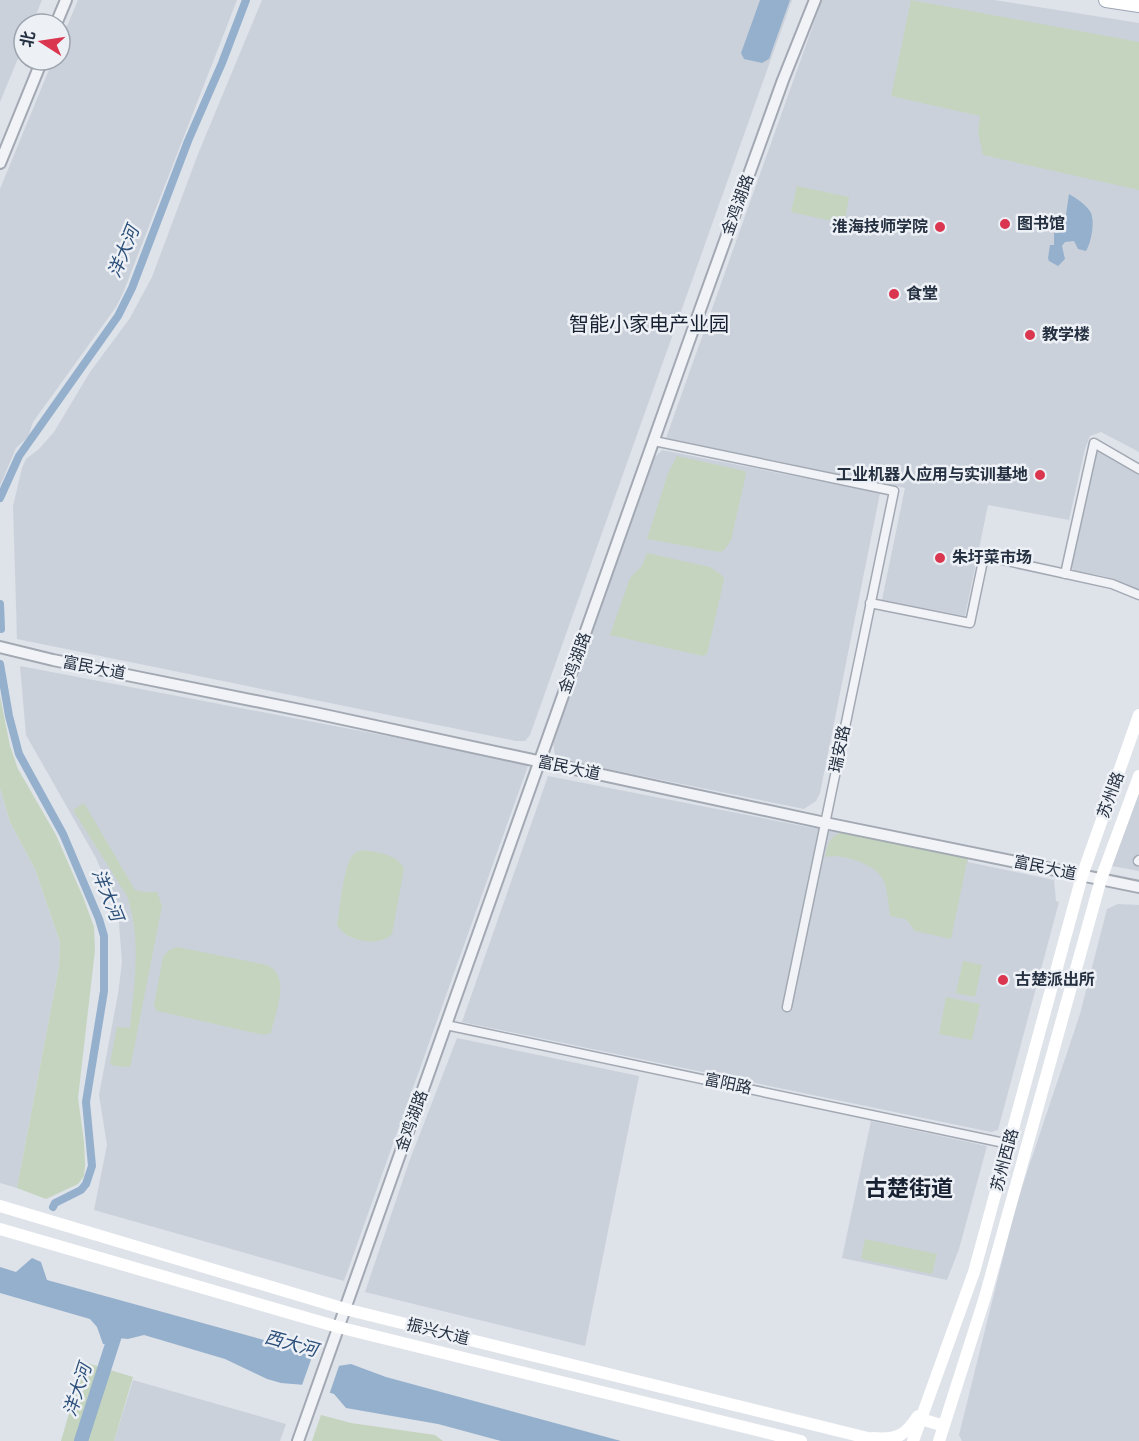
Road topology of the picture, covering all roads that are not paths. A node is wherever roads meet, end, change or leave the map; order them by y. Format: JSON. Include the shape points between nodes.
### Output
{"nodes":[{"id":1,"x":815,"y":0,"type":"edge"},
{"id":2,"x":1106,"y":0,"type":"edge"},
{"id":3,"x":1139,"y":5,"type":"edge"},
{"id":4,"x":37,"y":72,"type":"edge"},
{"id":5,"x":0,"y":163,"type":"edge"},
{"id":6,"x":654,"y":441,"type":"junction"},
{"id":7,"x":1139,"y":469,"type":"edge"},
{"id":8,"x":1065,"y":574,"type":"junction"},
{"id":9,"x":1139,"y":595,"type":"edge"},
{"id":10,"x":870,"y":603,"type":"junction"},
{"id":11,"x":0,"y":647,"type":"edge"},
{"id":12,"x":1139,"y":715,"type":"edge"},
{"id":13,"x":539,"y":762,"type":"junction"},
{"id":14,"x":1139,"y":776,"type":"edge"},
{"id":15,"x":825,"y":823,"type":"junction"},
{"id":16,"x":1082,"y":876,"type":"junction"},
{"id":17,"x":1101,"y":879,"type":"junction"},
{"id":18,"x":1139,"y":887,"type":"edge"},
{"id":19,"x":787,"y":1007,"type":"dead end"},
{"id":20,"x":446,"y":1025,"type":"junction"},
{"id":21,"x":1010,"y":1144,"type":"junction"},
{"id":22,"x":0,"y":1206,"type":"edge"},
{"id":23,"x":0,"y":1229,"type":"edge"},
{"id":24,"x":345,"y":1309,"type":"junction"},
{"id":25,"x":338,"y":1327,"type":"junction"},
{"id":26,"x":927,"y":1403,"type":"junction"},
{"id":27,"x":921,"y":1419,"type":"junction"},
{"id":28,"x":943,"y":1435,"type":"edge"},
{"id":29,"x":864,"y":1437,"type":"junction"},
{"id":30,"x":298,"y":1441,"type":"edge"},
{"id":31,"x":801,"y":1441,"type":"edge"},
{"id":32,"x":880,"y":1441,"type":"edge"},
{"id":33,"x":913,"y":1441,"type":"edge"}],
"edges":[{"from":1,"to":6,"type":"street","name":"金鸡湖路"},
{"from":2,"to":3,"type":"main road"},
{"from":4,"to":5,"type":"street"},
{"from":6,"to":10,"type":"street","name":"瑞安路","via":[[894,491]]},
{"from":6,"to":13,"type":"street","name":"金鸡湖路"},
{"from":7,"to":8,"type":"street","via":[[1094,443]]},
{"from":8,"to":9,"type":"street","via":[[1112,584]]},
{"from":8,"to":10,"type":"street","via":[[984,556],[970,623]]},
{"from":10,"to":15,"type":"street","name":"瑞安路"},
{"from":11,"to":13,"type":"street","name":"富民大道"},
{"from":12,"to":16,"type":"main road","name":"苏州路"},
{"from":13,"to":15,"type":"street","name":"富民大道"},
{"from":13,"to":20,"type":"street","name":"金鸡湖路"},
{"from":14,"to":17,"type":"main road","name":"苏州路"},
{"from":15,"to":16,"type":"street","name":"富民大道"},
{"from":15,"to":19,"type":"street","name":"瑞安路"},
{"from":16,"to":17,"type":"street","name":"富民大道"},
{"from":16,"to":21,"type":"main road","name":"苏州西路"},
{"from":17,"to":18,"type":"street","name":"富民大道"},
{"from":17,"to":28,"type":"main road","name":"苏州西路"},
{"from":20,"to":21,"type":"street","name":"富阳路"},
{"from":20,"to":24,"type":"street","name":"金鸡湖路"},
{"from":21,"to":26,"type":"main road","name":"苏州西路","via":[[974,1272]]},
{"from":22,"to":24,"type":"main road","name":"振兴大道"},
{"from":23,"to":25,"type":"main road","name":"振兴大道"},
{"from":24,"to":25,"type":"street","name":"金鸡湖路"},
{"from":24,"to":29,"type":"main road","name":"振兴大道"},
{"from":25,"to":30,"type":"street","name":"金鸡湖路"},
{"from":25,"to":31,"type":"main road","name":"振兴大道"},
{"from":26,"to":27,"type":"main road","name":"苏州西路"},
{"from":26,"to":29,"type":"main road","via":[[902,1434],[889,1439]]},
{"from":27,"to":28,"type":"main road"},
{"from":27,"to":33,"type":"main road","name":"苏州西路"},
{"from":29,"to":32,"type":"main road","name":"振兴大道"}]}
